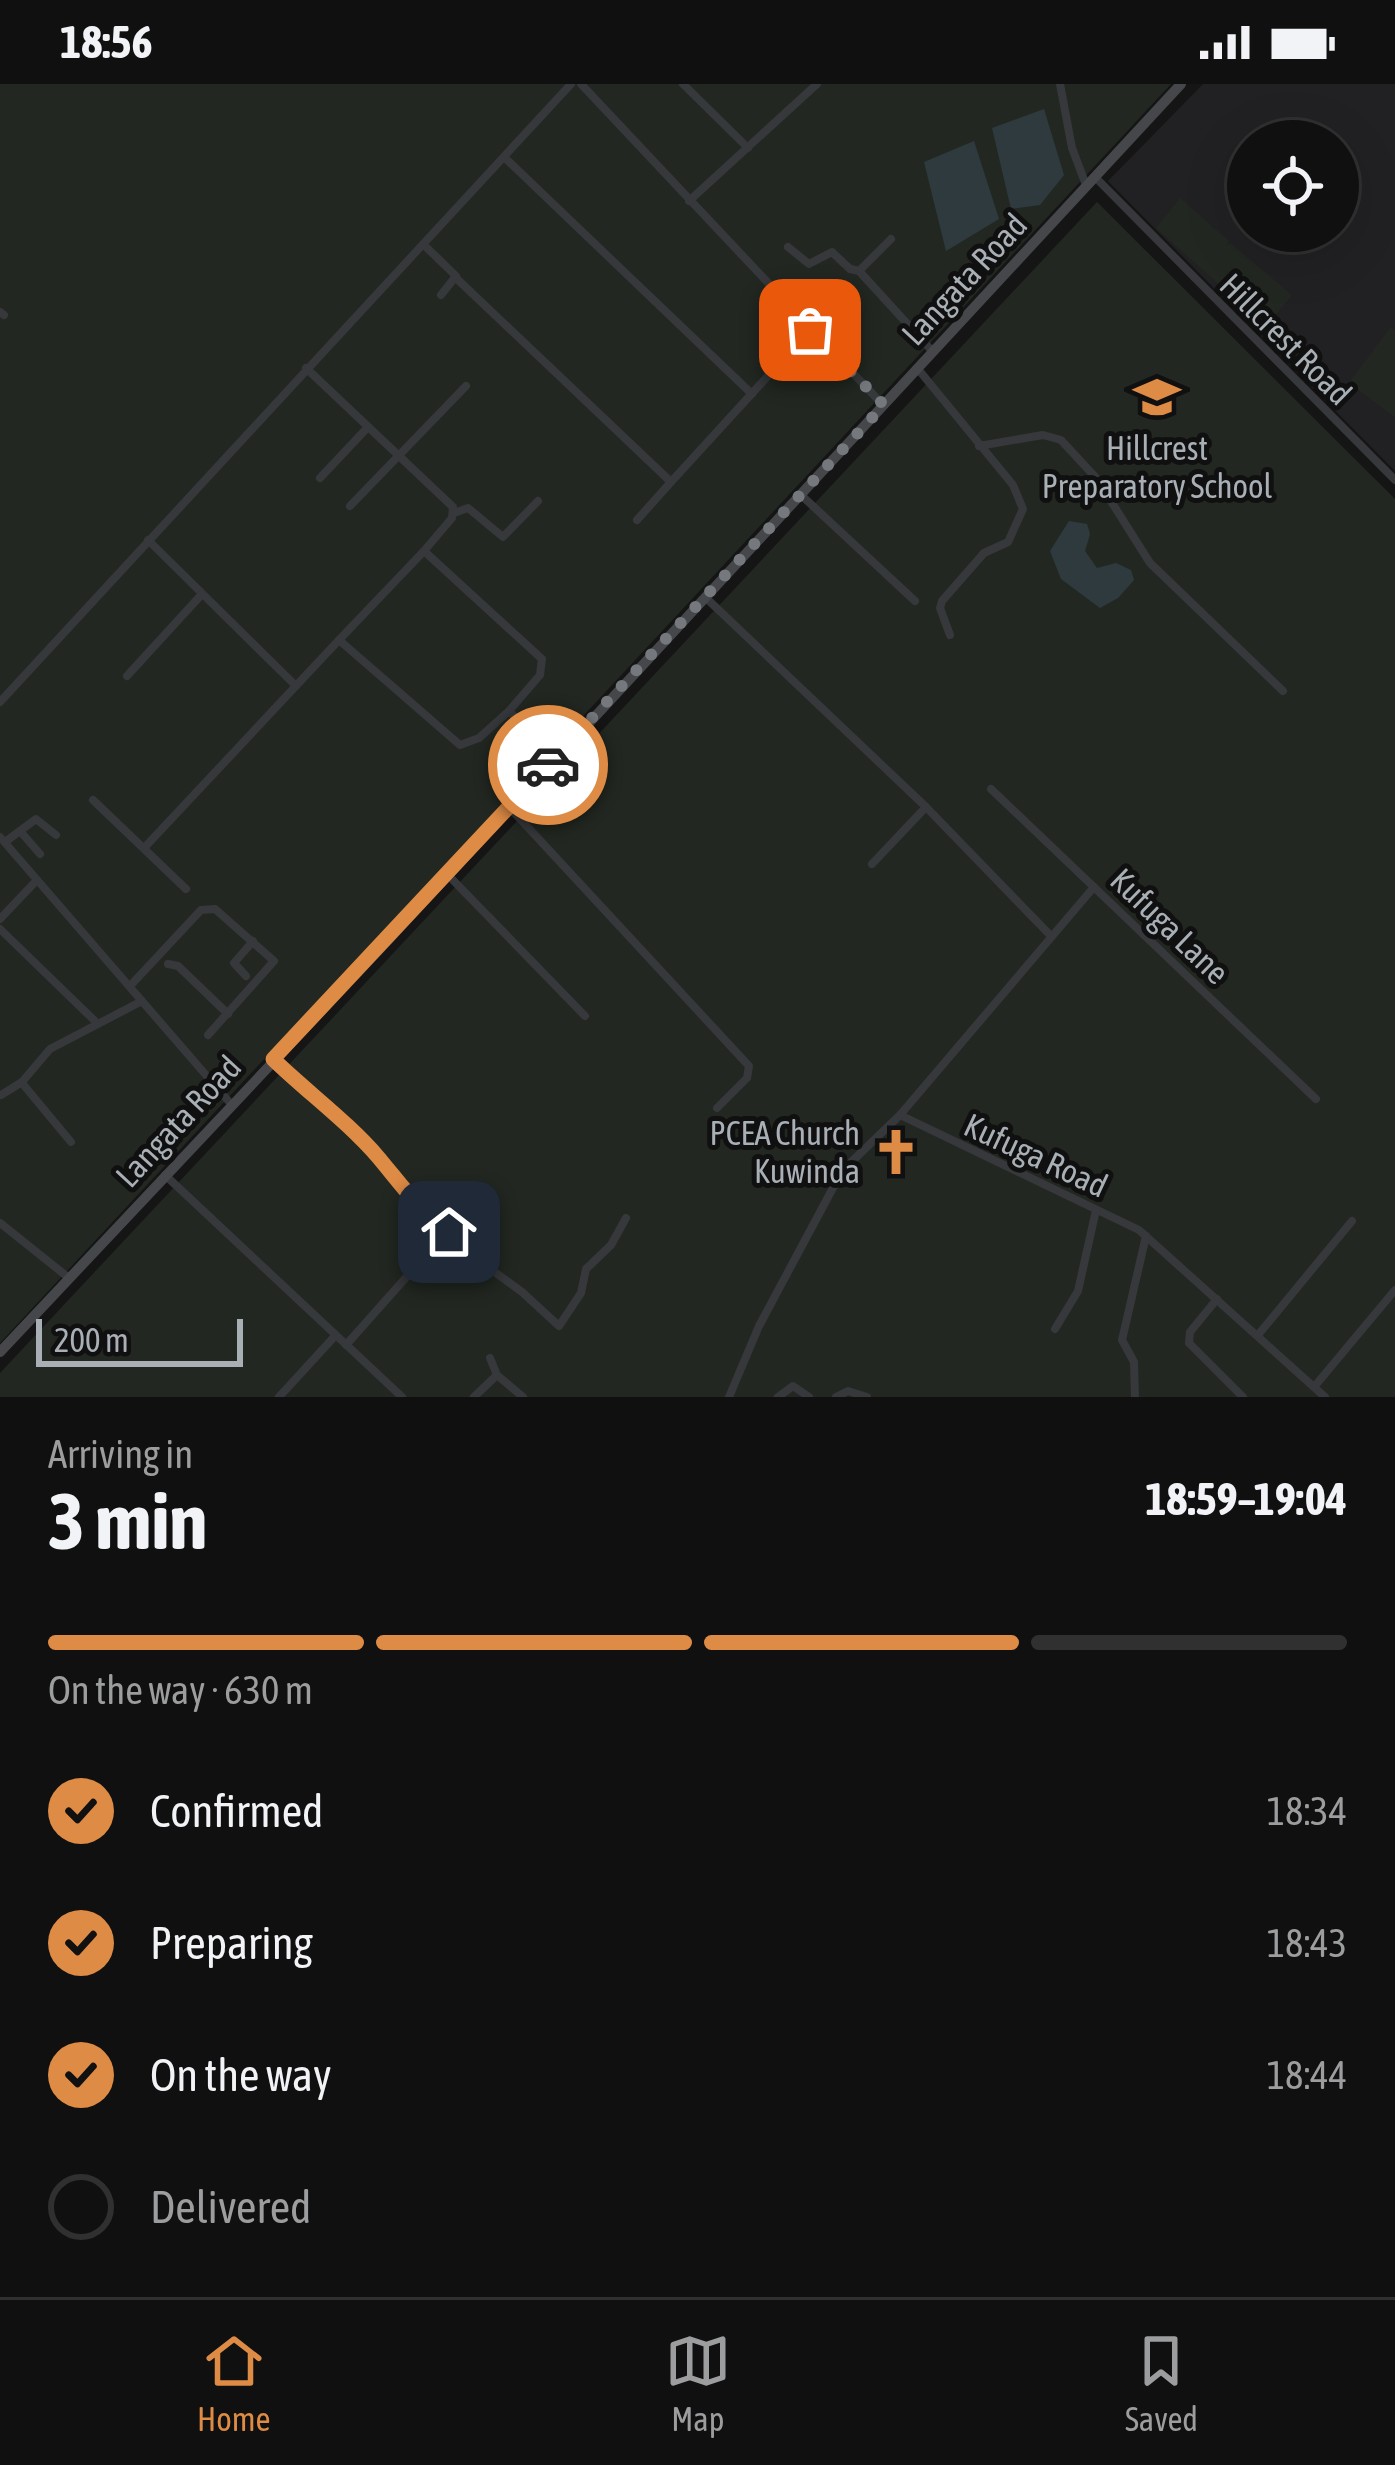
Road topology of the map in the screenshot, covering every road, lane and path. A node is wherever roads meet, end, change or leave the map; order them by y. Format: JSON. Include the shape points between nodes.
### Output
{"nodes":[{"id":1,"x":576,"y":84,"type":"edge"},
{"id":2,"x":683,"y":84,"type":"edge"},
{"id":3,"x":818,"y":84,"type":"edge"},
{"id":4,"x":1060,"y":84,"type":"edge"},
{"id":5,"x":1176,"y":86,"type":"edge"},
{"id":6,"x":748,"y":148,"type":"junction"},
{"id":7,"x":504,"y":157,"type":"junction"},
{"id":8,"x":1091,"y":182,"type":"junction"},
{"id":9,"x":689,"y":201,"type":"junction"},
{"id":10,"x":891,"y":239,"type":"dead end"},
{"id":11,"x":424,"y":245,"type":"junction"},
{"id":12,"x":788,"y":247,"type":"dead end"},
{"id":13,"x":859,"y":271,"type":"junction"},
{"id":14,"x":456,"y":278,"type":"junction"},
{"id":15,"x":441,"y":295,"type":"dead end"},
{"id":16,"x":810,"y":330,"type":"junction"},
{"id":17,"x":933,"y":352,"type":"junction"},
{"id":18,"x":306,"y":368,"type":"junction"},
{"id":19,"x":918,"y":369,"type":"junction"},
{"id":20,"x":466,"y":386,"type":"dead end"},
{"id":21,"x":752,"y":394,"type":"junction"},
{"id":22,"x":884,"y":405,"type":"junction"},
{"id":23,"x":368,"y":427,"type":"junction"},
{"id":24,"x":980,"y":446,"type":"junction"},
{"id":25,"x":400,"y":456,"type":"junction"},
{"id":26,"x":320,"y":478,"type":"dead end"},
{"id":27,"x":1395,"y":480,"type":"edge"},
{"id":28,"x":671,"y":482,"type":"junction"},
{"id":29,"x":800,"y":494,"type":"junction"},
{"id":30,"x":538,"y":501,"type":"dead end"},
{"id":31,"x":350,"y":506,"type":"dead end"},
{"id":32,"x":454,"y":513,"type":"junction"},
{"id":33,"x":637,"y":520,"type":"dead end"},
{"id":34,"x":148,"y":540,"type":"junction"},
{"id":35,"x":424,"y":551,"type":"junction"},
{"id":36,"x":202,"y":594,"type":"junction"},
{"id":37,"x":704,"y":596,"type":"junction"},
{"id":38,"x":915,"y":601,"type":"dead end"},
{"id":39,"x":950,"y":635,"type":"dead end"},
{"id":40,"x":339,"y":640,"type":"junction"},
{"id":41,"x":127,"y":676,"type":"dead end"},
{"id":42,"x":296,"y":686,"type":"junction"},
{"id":43,"x":1283,"y":691,"type":"dead end"},
{"id":44,"x":0,"y":702,"type":"edge"},
{"id":45,"x":509,"y":711,"type":"junction"},
{"id":46,"x":555,"y":757,"type":"junction"},
{"id":47,"x":991,"y":789,"type":"dead end"},
{"id":48,"x":93,"y":800,"type":"dead end"},
{"id":49,"x":509,"y":807,"type":"junction"},
{"id":50,"x":926,"y":807,"type":"junction"},
{"id":51,"x":20,"y":831,"type":"junction"},
{"id":52,"x":56,"y":835,"type":"dead end"},
{"id":53,"x":2,"y":839,"type":"edge"},
{"id":54,"x":145,"y":847,"type":"junction"},
{"id":55,"x":40,"y":854,"type":"dead end"},
{"id":56,"x":872,"y":864,"type":"dead end"},
{"id":57,"x":448,"y":874,"type":"junction"},
{"id":58,"x":37,"y":880,"type":"junction"},
{"id":59,"x":1094,"y":887,"type":"junction"},
{"id":60,"x":186,"y":889,"type":"dead end"},
{"id":61,"x":0,"y":919,"type":"edge"},
{"id":62,"x":0,"y":929,"type":"edge"},
{"id":63,"x":1051,"y":936,"type":"junction"},
{"id":64,"x":253,"y":941,"type":"junction"},
{"id":65,"x":168,"y":964,"type":"dead end"},
{"id":66,"x":246,"y":976,"type":"dead end"},
{"id":67,"x":130,"y":986,"type":"junction"},
{"id":68,"x":142,"y":1001,"type":"junction"},
{"id":69,"x":228,"y":1014,"type":"junction"},
{"id":70,"x":585,"y":1016,"type":"dead end"},
{"id":71,"x":98,"y":1024,"type":"junction"},
{"id":72,"x":208,"y":1035,"type":"dead end"},
{"id":73,"x":273,"y":1059,"type":"junction"},
{"id":74,"x":22,"y":1082,"type":"junction"},
{"id":75,"x":1,"y":1095,"type":"edge"},
{"id":76,"x":1316,"y":1099,"type":"dead end"},
{"id":77,"x":231,"y":1104,"type":"junction"},
{"id":78,"x":717,"y":1108,"type":"dead end"},
{"id":79,"x":900,"y":1115,"type":"junction"},
{"id":80,"x":71,"y":1142,"type":"dead end"},
{"id":81,"x":165,"y":1175,"type":"junction"},
{"id":82,"x":1096,"y":1210,"type":"junction"},
{"id":83,"x":626,"y":1218,"type":"dead end"},
{"id":84,"x":1352,"y":1221,"type":"dead end"},
{"id":85,"x":0,"y":1222,"type":"edge"},
{"id":86,"x":1146,"y":1236,"type":"junction"},
{"id":87,"x":442,"y":1254,"type":"dead end"},
{"id":88,"x":69,"y":1278,"type":"junction"},
{"id":89,"x":1395,"y":1290,"type":"edge"},
{"id":90,"x":1217,"y":1299,"type":"junction"},
{"id":91,"x":1055,"y":1329,"type":"dead end"},
{"id":92,"x":1258,"y":1335,"type":"junction"},
{"id":93,"x":335,"y":1336,"type":"junction"},
{"id":94,"x":346,"y":1345,"type":"junction"},
{"id":95,"x":0,"y":1352,"type":"edge"},
{"id":96,"x":490,"y":1358,"type":"dead end"},
{"id":97,"x":497,"y":1375,"type":"junction"},
{"id":98,"x":1314,"y":1387,"type":"junction"},
{"id":99,"x":279,"y":1397,"type":"edge"},
{"id":100,"x":402,"y":1397,"type":"edge"},
{"id":101,"x":474,"y":1397,"type":"edge"},
{"id":102,"x":524,"y":1397,"type":"edge"},
{"id":103,"x":729,"y":1397,"type":"edge"},
{"id":104,"x":778,"y":1397,"type":"edge"},
{"id":105,"x":809,"y":1397,"type":"edge"},
{"id":106,"x":836,"y":1397,"type":"edge"},
{"id":107,"x":867,"y":1397,"type":"edge"},
{"id":108,"x":1135,"y":1397,"type":"edge"},
{"id":109,"x":1243,"y":1397,"type":"edge"},
{"id":110,"x":1325,"y":1397,"type":"edge"}],
"edges":[{"from":1,"to":7,"type":"street"},
{"from":1,"to":9,"type":"street"},
{"from":2,"to":6,"type":"street"},
{"from":3,"to":6,"type":"street"},
{"from":4,"to":8,"type":"street","via":[[1072,148]]},
{"from":5,"to":8,"type":"main road","name":"Langata Road"},
{"from":6,"to":9,"type":"street"},
{"from":7,"to":11,"type":"street"},
{"from":7,"to":21,"type":"street"},
{"from":8,"to":17,"type":"main road","name":"Langata Road"},
{"from":8,"to":27,"type":"street","name":"Hillcrest Road"},
{"from":9,"to":16,"type":"street"},
{"from":10,"to":13,"type":"street"},
{"from":11,"to":14,"type":"street"},
{"from":11,"to":18,"type":"street"},
{"from":12,"to":13,"type":"street","via":[[811,265],[829,252]]},
{"from":13,"to":17,"type":"street"},
{"from":14,"to":15,"type":"street"},
{"from":14,"to":28,"type":"street"},
{"from":16,"to":21,"type":"street"},
{"from":16,"to":22,"type":"street"},
{"from":17,"to":19,"type":"main road","name":"Langata Road"},
{"from":18,"to":23,"type":"street"},
{"from":18,"to":34,"type":"street"},
{"from":19,"to":22,"type":"main road","name":"Langata Road"},
{"from":19,"to":24,"type":"street"},
{"from":20,"to":25,"type":"street"},
{"from":21,"to":28,"type":"street"},
{"from":22,"to":29,"type":"main road","name":"Langata Road"},
{"from":23,"to":25,"type":"street"},
{"from":23,"to":26,"type":"street"},
{"from":24,"to":39,"type":"street","via":[[1019,495],[1021,517],[1007,542],[984,553],[942,601]]},
{"from":24,"to":43,"type":"street","via":[[1043,435],[1061,440],[1097,479],[1150,563]]},
{"from":25,"to":31,"type":"street"},
{"from":25,"to":32,"type":"street"},
{"from":28,"to":33,"type":"street"},
{"from":29,"to":37,"type":"main road","name":"Langata Road"},
{"from":29,"to":38,"type":"street"},
{"from":30,"to":32,"type":"street","via":[[503,537],[468,508]]},
{"from":32,"to":35,"type":"street"},
{"from":34,"to":36,"type":"street"},
{"from":34,"to":44,"type":"street"},
{"from":35,"to":40,"type":"street"},
{"from":35,"to":45,"type":"street","via":[[542,659],[540,675]]},
{"from":36,"to":41,"type":"street"},
{"from":36,"to":42,"type":"street"},
{"from":37,"to":46,"type":"main road","name":"Langata Road"},
{"from":37,"to":50,"type":"street"},
{"from":40,"to":42,"type":"street"},
{"from":40,"to":45,"type":"street","via":[[460,746]]},
{"from":42,"to":54,"type":"street"},
{"from":45,"to":46,"type":"street"},
{"from":46,"to":49,"type":"main road","name":"Langata Road"},
{"from":47,"to":59,"type":"street","name":"Kufuga Lane"},
{"from":48,"to":54,"type":"street"},
{"from":49,"to":57,"type":"main road","name":"Langata Road"},
{"from":49,"to":78,"type":"street","via":[[749,1066]]},
{"from":50,"to":56,"type":"street"},
{"from":50,"to":63,"type":"street"},
{"from":51,"to":52,"type":"street","via":[[38,819]]},
{"from":51,"to":53,"type":"street"},
{"from":51,"to":55,"type":"street"},
{"from":53,"to":58,"type":"street"},
{"from":54,"to":60,"type":"street"},
{"from":57,"to":70,"type":"street"},
{"from":57,"to":73,"type":"main road","name":"Langata Road"},
{"from":58,"to":61,"type":"street"},
{"from":58,"to":67,"type":"street"},
{"from":59,"to":63,"type":"street"},
{"from":59,"to":76,"type":"street","name":"Kufuga Lane"},
{"from":62,"to":71,"type":"street"},
{"from":63,"to":79,"type":"street"},
{"from":64,"to":66,"type":"street","via":[[235,961]]},
{"from":64,"to":67,"type":"street","via":[[205,908]]},
{"from":64,"to":69,"type":"street","via":[[272,967]]},
{"from":65,"to":69,"type":"street"},
{"from":67,"to":68,"type":"street"},
{"from":68,"to":71,"type":"street"},
{"from":68,"to":77,"type":"street"},
{"from":69,"to":72,"type":"street"},
{"from":71,"to":74,"type":"street","via":[[50,1048]]},
{"from":73,"to":77,"type":"main road","name":"Langata Road"},
{"from":73,"to":83,"type":"street","via":[[376,1154],[424,1215],[559,1326],[586,1269]]},
{"from":74,"to":75,"type":"street"},
{"from":74,"to":80,"type":"street"},
{"from":77,"to":81,"type":"main road","name":"Langata Road"},
{"from":79,"to":82,"type":"street","name":"Kufuga Road"},
{"from":79,"to":103,"type":"street","via":[[842,1172]]},
{"from":81,"to":88,"type":"main road","name":"Langata Road"},
{"from":81,"to":93,"type":"street"},
{"from":82,"to":86,"type":"street","name":"Kufuga Road"},
{"from":82,"to":91,"type":"street","via":[[1078,1291]]},
{"from":84,"to":92,"type":"street"},
{"from":85,"to":88,"type":"street"},
{"from":86,"to":90,"type":"street","name":"Kufuga Road"},
{"from":86,"to":108,"type":"street","via":[[1122,1340],[1134,1362]]},
{"from":87,"to":94,"type":"street","via":[[422,1261]]},
{"from":88,"to":95,"type":"main road","name":"Langata Road"},
{"from":89,"to":98,"type":"street"},
{"from":90,"to":92,"type":"street","name":"Kufuga Road"},
{"from":90,"to":109,"type":"street","via":[[1189,1343]]},
{"from":92,"to":98,"type":"street","name":"Kufuga Road"},
{"from":93,"to":94,"type":"street"},
{"from":93,"to":99,"type":"street"},
{"from":94,"to":100,"type":"street"},
{"from":96,"to":97,"type":"street"},
{"from":97,"to":101,"type":"street"},
{"from":97,"to":102,"type":"street"},
{"from":98,"to":110,"type":"street","name":"Kufuga Road"},
{"from":104,"to":105,"type":"street","via":[[793,1386]]},
{"from":106,"to":107,"type":"street"}]}
